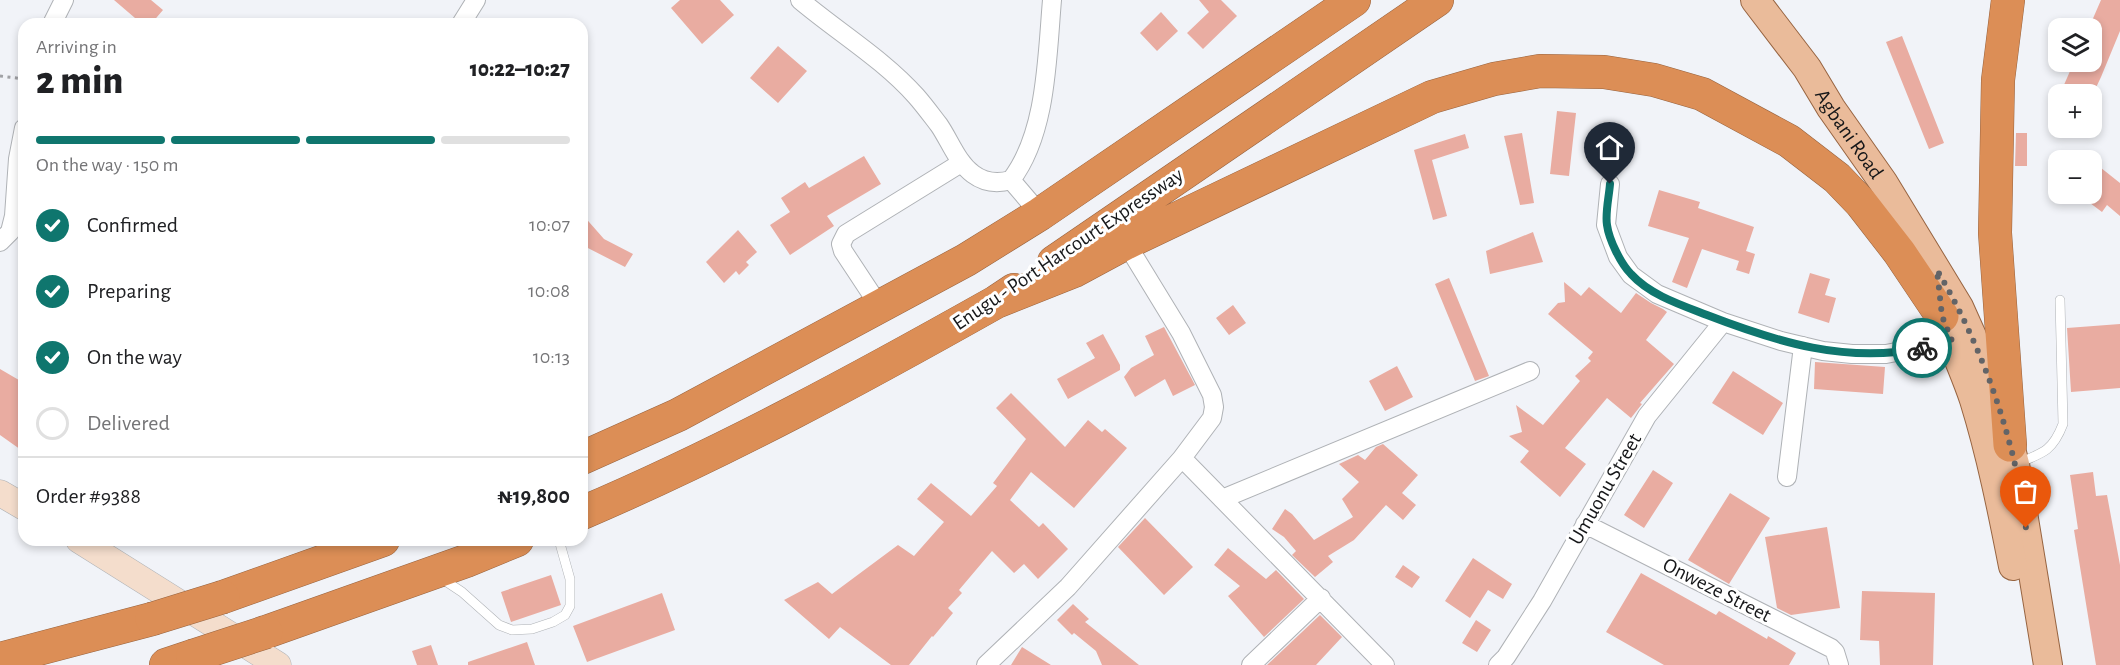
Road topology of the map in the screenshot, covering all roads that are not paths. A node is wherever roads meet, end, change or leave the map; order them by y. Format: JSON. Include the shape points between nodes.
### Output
{"nodes":[{"id":1,"x":64,"y":0,"type":"edge"},
{"id":2,"x":476,"y":0,"type":"edge"},
{"id":3,"x":800,"y":0,"type":"edge"},
{"id":4,"x":1052,"y":0,"type":"edge"},
{"id":5,"x":1354,"y":0,"type":"edge"},
{"id":6,"x":1437,"y":0,"type":"edge"},
{"id":7,"x":1755,"y":0,"type":"edge"},
{"id":8,"x":2008,"y":0,"type":"edge"},
{"id":9,"x":55,"y":18,"type":"edge"},
{"id":10,"x":465,"y":18,"type":"edge"},
{"id":11,"x":961,"y":163,"type":"junction"},
{"id":12,"x":1011,"y":180,"type":"junction"},
{"id":13,"x":1610,"y":184,"type":"dead end"},
{"id":14,"x":18,"y":210,"type":"edge"},
{"id":15,"x":1040,"y":214,"type":"junction"},
{"id":16,"x":0,"y":242,"type":"edge"},
{"id":17,"x":1126,"y":243,"type":"junction"},
{"id":18,"x":1937,"y":270,"type":"junction"},
{"id":19,"x":2060,"y":300,"type":"dead end"},
{"id":20,"x":996,"y":302,"type":"junction"},
{"id":21,"x":880,"y":307,"type":"junction"},
{"id":22,"x":1723,"y":322,"type":"junction"},
{"id":23,"x":1947,"y":328,"type":"junction"},
{"id":24,"x":1803,"y":346,"type":"junction"},
{"id":25,"x":1530,"y":371,"type":"dead end"},
{"id":26,"x":588,"y":455,"type":"edge"},
{"id":27,"x":1182,"y":458,"type":"junction"},
{"id":28,"x":2006,"y":458,"type":"junction"},
{"id":29,"x":1787,"y":477,"type":"dead end"},
{"id":30,"x":0,"y":493,"type":"edge"},
{"id":31,"x":1222,"y":499,"type":"junction"},
{"id":32,"x":18,"y":504,"type":"edge"},
{"id":33,"x":588,"y":511,"type":"edge"},
{"id":34,"x":1585,"y":524,"type":"junction"},
{"id":35,"x":89,"y":546,"type":"edge"},
{"id":36,"x":366,"y":546,"type":"edge"},
{"id":37,"x":502,"y":546,"type":"edge"},
{"id":38,"x":561,"y":546,"type":"edge"},
{"id":39,"x":432,"y":573,"type":"junction"},
{"id":40,"x":1321,"y":598,"type":"junction"},
{"id":41,"x":0,"y":659,"type":"edge"},
{"id":42,"x":179,"y":660,"type":"edge"},
{"id":43,"x":1504,"y":662,"type":"edge"},
{"id":44,"x":278,"y":665,"type":"edge"},
{"id":45,"x":986,"y":665,"type":"edge"},
{"id":46,"x":1251,"y":665,"type":"edge"},
{"id":47,"x":1385,"y":665,"type":"edge"},
{"id":48,"x":1839,"y":665,"type":"edge"},
{"id":49,"x":2031,"y":665,"type":"edge"},
{"id":50,"x":2048,"y":665,"type":"edge"}],
"edges":[{"from":1,"to":9,"type":"street"},
{"from":2,"to":10,"type":"street"},
{"from":3,"to":11,"type":"street","via":[[904,84],[939,126]]},
{"from":4,"to":12,"type":"street","via":[[1037,119],[1029,149]]},
{"from":5,"to":15,"type":"highway"},
{"from":6,"to":20,"type":"highway","name":"Enugu - Port Harcourt Expressway"},
{"from":7,"to":18,"type":"main road","name":"Agbani Road","via":[[1807,68]]},
{"from":8,"to":28,"type":"highway","via":[[1998,80],[1995,233]]},
{"from":11,"to":12,"type":"street","via":[[992,183]]},
{"from":11,"to":21,"type":"street","via":[[843,239],[843,251]]},
{"from":12,"to":15,"type":"street"},
{"from":13,"to":22,"type":"street","via":[[1606,225],[1618,257],[1631,275],[1657,294]]},
{"from":14,"to":16,"type":"street","via":[[10,232]]},
{"from":15,"to":21,"type":"highway"},
{"from":17,"to":20,"type":"highway","via":[[1074,271]]},
{"from":17,"to":23,"type":"highway","via":[[1432,97],[1540,71],[1604,72],[1654,80],[1702,94],[1813,158],[1861,203],[1899,252]]},
{"from":17,"to":27,"type":"street","via":[[1181,333],[1212,395],[1212,418]]},
{"from":18,"to":23,"type":"main road","name":"Agbani Road"},
{"from":18,"to":28,"type":"main road","name":"Agbani Road","via":[[1972,336]]},
{"from":19,"to":28,"type":"lane","via":[[2063,424],[2057,440],[2045,453]]},
{"from":20,"to":33,"type":"highway","name":"Enugu - Port Harcourt Expressway","via":[[824,398]]},
{"from":21,"to":26,"type":"highway","via":[[678,415]]},
{"from":22,"to":24,"type":"street"},
{"from":22,"to":34,"type":"street","name":"Umuonu Street","via":[[1647,416]]},
{"from":23,"to":24,"type":"street","via":[[1886,354],[1852,354]]},
{"from":23,"to":28,"type":"main road","name":"Agbani Road","via":[[1973,397]]},
{"from":24,"to":29,"type":"street"},
{"from":25,"to":31,"type":"street"},
{"from":27,"to":31,"type":"street"},
{"from":27,"to":45,"type":"street","via":[[1068,587]]},
{"from":28,"to":49,"type":"main road","name":"Agbani Road"},
{"from":28,"to":50,"type":"main road","name":"Agbani Road"},
{"from":30,"to":32,"type":"street"},
{"from":31,"to":40,"type":"street"},
{"from":34,"to":43,"type":"street","name":"Umuonu Street"},
{"from":34,"to":48,"type":"street","name":"Onweze Street","via":[[1830,648]]},
{"from":35,"to":44,"type":"street"},
{"from":36,"to":41,"type":"highway","bridge":true,"via":[[152,619]]},
{"from":37,"to":39,"type":"highway"},
{"from":38,"to":39,"type":"lane","via":[[570,579],[570,606],[565,615],[532,629],[513,630],[499,625],[462,592]]},
{"from":39,"to":42,"type":"highway","bridge":true},
{"from":40,"to":46,"type":"street"},
{"from":40,"to":47,"type":"street"}]}
